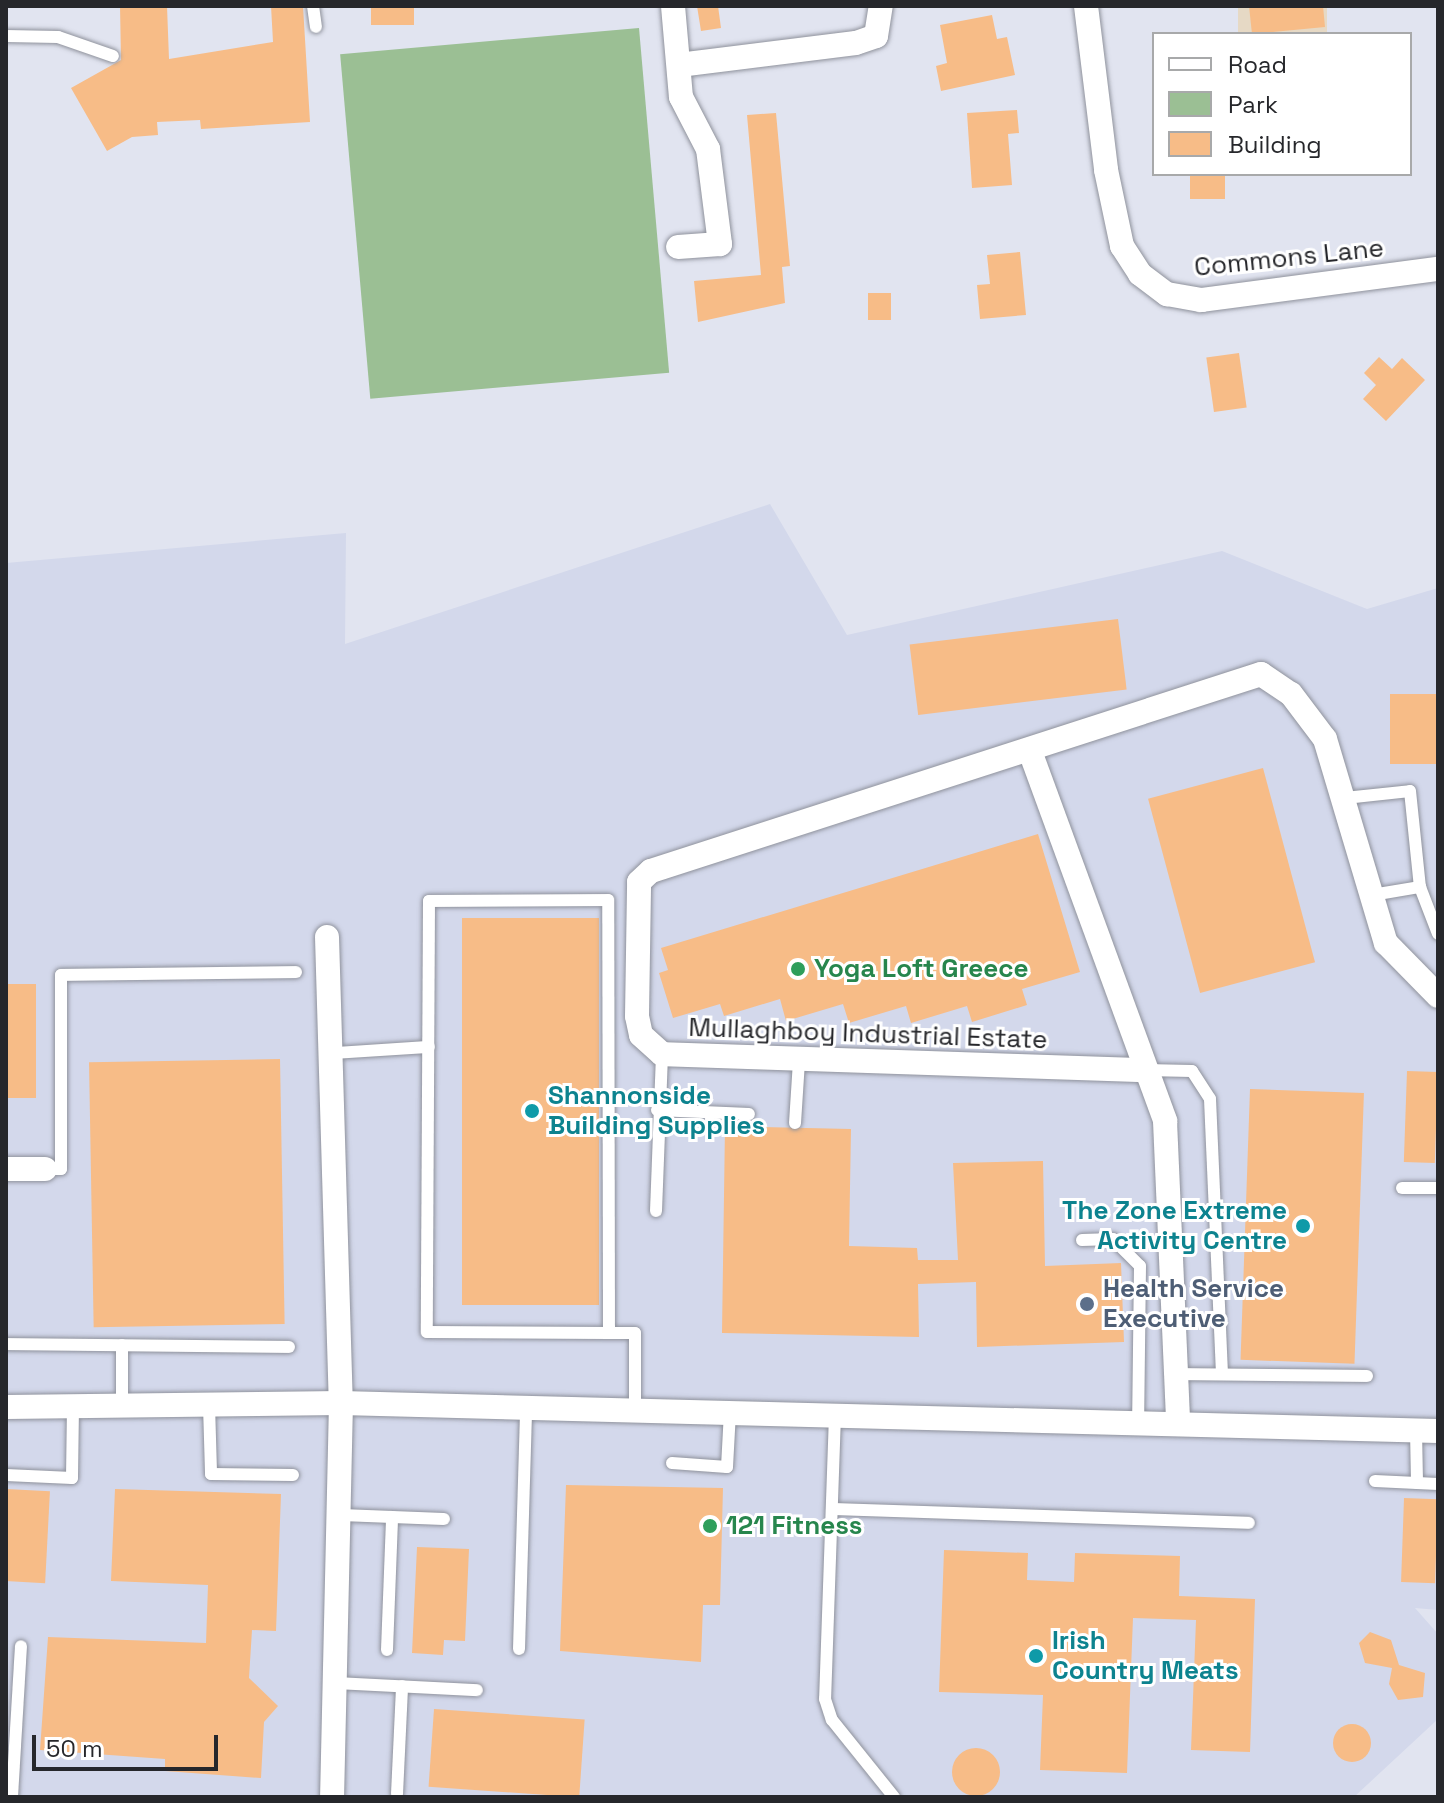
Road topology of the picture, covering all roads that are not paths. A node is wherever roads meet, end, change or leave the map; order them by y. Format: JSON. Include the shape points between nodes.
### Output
{"nodes":[{"id":1,"x":313,"y":6,"type":"edge"},
{"id":2,"x":673,"y":6,"type":"edge"},
{"id":3,"x":881,"y":6,"type":"edge"},
{"id":4,"x":1086,"y":6,"type":"edge"},
{"id":5,"x":316,"y":27,"type":"dead end"},
{"id":6,"x":6,"y":36,"type":"edge"},
{"id":7,"x":113,"y":56,"type":"dead end"},
{"id":8,"x":679,"y":65,"type":"junction"},
{"id":9,"x":678,"y":247,"type":"dead end"},
{"id":10,"x":1438,"y":269,"type":"edge"},
{"id":11,"x":1031,"y":754,"type":"junction"},
{"id":12,"x":1345,"y":798,"type":"junction"},
{"id":13,"x":1420,"y":887,"type":"junction"},
{"id":14,"x":1372,"y":895,"type":"junction"},
{"id":15,"x":1438,"y":934,"type":"edge"},
{"id":16,"x":327,"y":937,"type":"dead end"},
{"id":17,"x":296,"y":972,"type":"dead end"},
{"id":18,"x":1438,"y":996,"type":"edge"},
{"id":19,"x":429,"y":1047,"type":"junction"},
{"id":20,"x":335,"y":1053,"type":"junction"},
{"id":21,"x":662,"y":1054,"type":"junction"},
{"id":22,"x":799,"y":1061,"type":"junction"},
{"id":23,"x":1141,"y":1070,"type":"junction"},
{"id":24,"x":657,"y":1110,"type":"junction"},
{"id":25,"x":749,"y":1114,"type":"dead end"},
{"id":26,"x":795,"y":1123,"type":"dead end"},
{"id":27,"x":6,"y":1169,"type":"edge"},
{"id":28,"x":45,"y":1169,"type":"joint"},
{"id":29,"x":1402,"y":1188,"type":"dead end"},
{"id":30,"x":1438,"y":1188,"type":"edge"},
{"id":31,"x":656,"y":1211,"type":"dead end"},
{"id":32,"x":1082,"y":1240,"type":"dead end"},
{"id":33,"x":609,"y":1333,"type":"junction"},
{"id":34,"x":6,"y":1344,"type":"edge"},
{"id":35,"x":122,"y":1345,"type":"junction"},
{"id":36,"x":289,"y":1347,"type":"dead end"},
{"id":37,"x":1222,"y":1371,"type":"junction"},
{"id":38,"x":1177,"y":1374,"type":"junction"},
{"id":39,"x":1367,"y":1376,"type":"dead end"},
{"id":40,"x":341,"y":1403,"type":"junction"},
{"id":41,"x":209,"y":1405,"type":"junction"},
{"id":42,"x":73,"y":1406,"type":"junction"},
{"id":43,"x":122,"y":1406,"type":"junction"},
{"id":44,"x":6,"y":1407,"type":"edge"},
{"id":45,"x":526,"y":1407,"type":"junction"},
{"id":46,"x":635,"y":1410,"type":"junction"},
{"id":47,"x":730,"y":1412,"type":"junction"},
{"id":48,"x":835,"y":1415,"type":"junction"},
{"id":49,"x":1138,"y":1422,"type":"junction"},
{"id":50,"x":1178,"y":1423,"type":"junction"},
{"id":51,"x":1427,"y":1431,"type":"edge"},
{"id":52,"x":672,"y":1463,"type":"dead end"},
{"id":53,"x":6,"y":1475,"type":"edge"},
{"id":54,"x":293,"y":1475,"type":"dead end"},
{"id":55,"x":1375,"y":1481,"type":"dead end"},
{"id":56,"x":1417,"y":1483,"type":"junction"},
{"id":57,"x":1438,"y":1484,"type":"edge"},
{"id":58,"x":832,"y":1509,"type":"junction"},
{"id":59,"x":341,"y":1515,"type":"junction"},
{"id":60,"x":392,"y":1517,"type":"junction"},
{"id":61,"x":444,"y":1519,"type":"dead end"},
{"id":62,"x":1249,"y":1523,"type":"dead end"},
{"id":63,"x":21,"y":1646,"type":"dead end"},
{"id":64,"x":519,"y":1649,"type":"dead end"},
{"id":65,"x":387,"y":1650,"type":"dead end"},
{"id":66,"x":337,"y":1683,"type":"junction"},
{"id":67,"x":402,"y":1686,"type":"junction"},
{"id":68,"x":477,"y":1690,"type":"dead end"},
{"id":69,"x":397,"y":1794,"type":"dead end"},
{"id":70,"x":12,"y":1797,"type":"edge"},
{"id":71,"x":332,"y":1797,"type":"edge"},
{"id":72,"x":894,"y":1797,"type":"edge"}],
"edges":[{"from":1,"to":5,"type":"lane"},
{"from":2,"to":8,"type":"street"},
{"from":3,"to":8,"type":"street","via":[[876,36],[856,43]]},
{"from":4,"to":10,"type":"street","name":"Commons Lane","via":[[1106,170],[1122,246],[1140,274],[1167,294],[1201,300]]},
{"from":6,"to":7,"type":"lane","via":[[58,37]]},
{"from":8,"to":9,"type":"street","via":[[687,117],[708,149],[720,244]]},
{"from":11,"to":12,"type":"street","name":"Mullaghboy Industrial Estate","via":[[1261,674],[1291,694],[1325,739]]},
{"from":11,"to":21,"type":"street","name":"Mullaghboy Industrial Estate","via":[[651,871],[639,882],[636,907],[637,1016],[641,1035]]},
{"from":11,"to":23,"type":"street"},
{"from":12,"to":13,"type":"lane","via":[[1410,791]]},
{"from":12,"to":14,"type":"street","name":"Mullaghboy Industrial Estate"},
{"from":13,"to":14,"type":"lane"},
{"from":13,"to":15,"type":"lane"},
{"from":14,"to":18,"type":"street","name":"Mullaghboy Industrial Estate","via":[[1386,943]]},
{"from":16,"to":20,"type":"street"},
{"from":17,"to":28,"type":"lane","via":[[61,975],[61,1169]]},
{"from":19,"to":20,"type":"lane"},
{"from":19,"to":33,"type":"lane","via":[[427,1332]]},
{"from":19,"to":33,"type":"lane","via":[[429,901],[608,900]]},
{"from":20,"to":40,"type":"street"},
{"from":21,"to":22,"type":"street","name":"Mullaghboy Industrial Estate"},
{"from":21,"to":24,"type":"lane"},
{"from":22,"to":23,"type":"street","name":"Mullaghboy Industrial Estate"},
{"from":22,"to":26,"type":"lane"},
{"from":23,"to":37,"type":"lane","via":[[1192,1071],[1210,1099]]},
{"from":23,"to":38,"type":"street","via":[[1165,1121]]},
{"from":24,"to":25,"type":"lane"},
{"from":24,"to":31,"type":"lane"},
{"from":27,"to":28,"type":"street"},
{"from":29,"to":30,"type":"lane"},
{"from":32,"to":49,"type":"lane","via":[[1113,1239],[1140,1266]]},
{"from":33,"to":46,"type":"lane","via":[[635,1333]]},
{"from":34,"to":35,"type":"lane"},
{"from":35,"to":36,"type":"lane"},
{"from":35,"to":43,"type":"lane"},
{"from":37,"to":38,"type":"lane"},
{"from":37,"to":39,"type":"lane"},
{"from":38,"to":50,"type":"street"},
{"from":40,"to":41,"type":"street"},
{"from":40,"to":45,"type":"street"},
{"from":40,"to":59,"type":"street"},
{"from":41,"to":43,"type":"street"},
{"from":41,"to":54,"type":"lane","via":[[211,1474]]},
{"from":42,"to":43,"type":"street"},
{"from":42,"to":44,"type":"street"},
{"from":42,"to":53,"type":"lane","via":[[72,1478]]},
{"from":45,"to":46,"type":"street"},
{"from":45,"to":64,"type":"lane"},
{"from":46,"to":47,"type":"street"},
{"from":47,"to":48,"type":"street"},
{"from":47,"to":52,"type":"lane","via":[[727,1467]]},
{"from":48,"to":49,"type":"street"},
{"from":48,"to":58,"type":"lane"},
{"from":49,"to":50,"type":"street"},
{"from":50,"to":51,"type":"street"},
{"from":51,"to":56,"type":"lane"},
{"from":55,"to":56,"type":"lane"},
{"from":56,"to":57,"type":"lane"},
{"from":58,"to":62,"type":"lane"},
{"from":58,"to":72,"type":"lane","via":[[825,1699],[832,1720]]},
{"from":59,"to":60,"type":"lane"},
{"from":59,"to":66,"type":"street"},
{"from":60,"to":61,"type":"lane"},
{"from":60,"to":65,"type":"lane"},
{"from":63,"to":70,"type":"lane"},
{"from":66,"to":67,"type":"lane"},
{"from":66,"to":71,"type":"street"},
{"from":67,"to":68,"type":"lane"},
{"from":67,"to":69,"type":"lane"}]}
